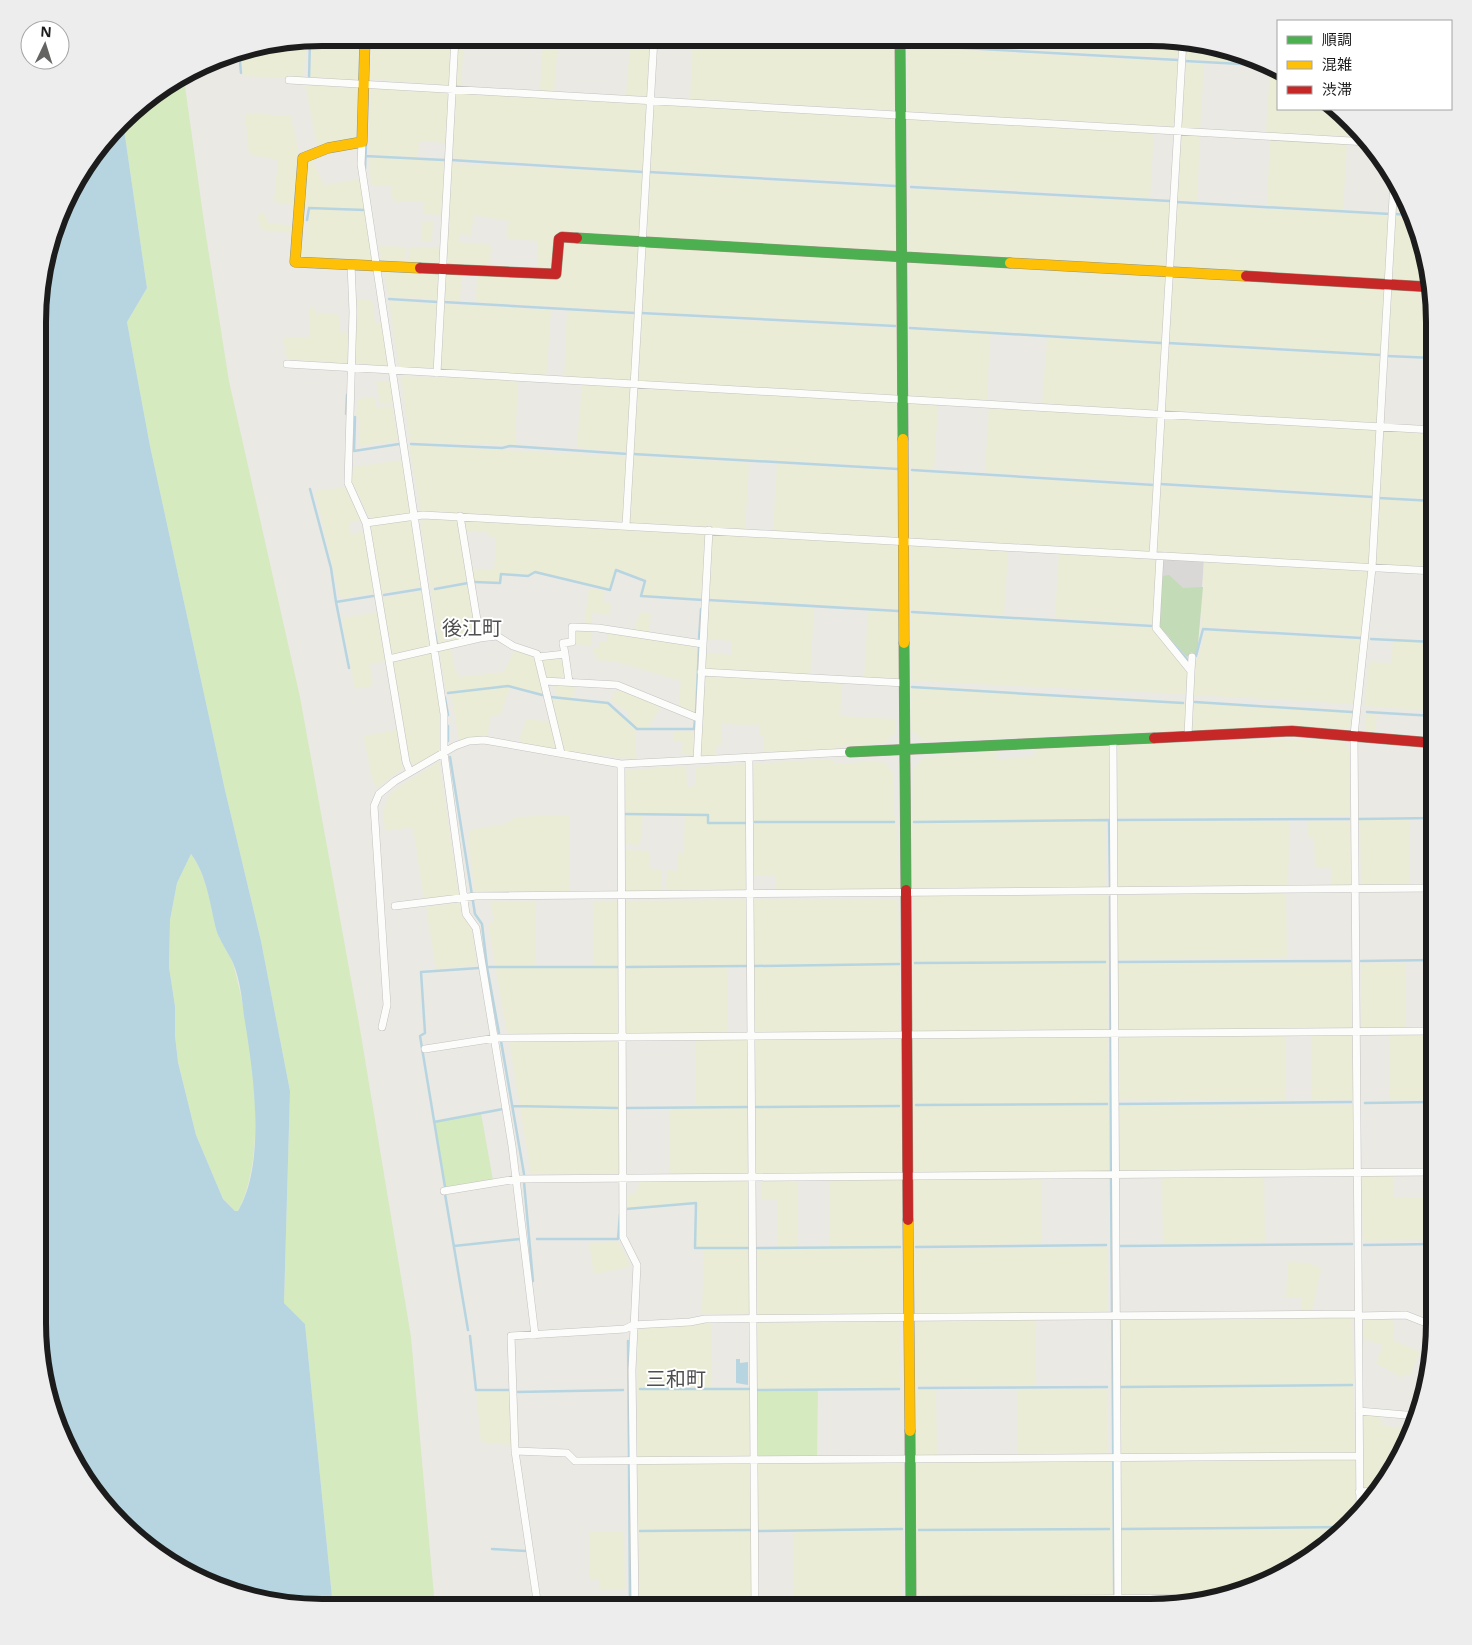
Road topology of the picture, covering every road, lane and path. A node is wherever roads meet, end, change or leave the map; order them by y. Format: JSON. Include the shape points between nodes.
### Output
{"nodes":[{"id":1,"x":365,"y":46,"type":"edge"},
{"id":2,"x":455,"y":46,"type":"edge"},
{"id":3,"x":653,"y":46,"type":"edge"},
{"id":4,"x":900,"y":46,"type":"edge"},
{"id":5,"x":1182,"y":49,"type":"edge"},
{"id":6,"x":289,"y":80,"type":"dead end"},
{"id":7,"x":366,"y":84,"type":"junction"},
{"id":8,"x":452,"y":89,"type":"junction"},
{"id":9,"x":650,"y":100,"type":"junction"},
{"id":10,"x":901,"y":114,"type":"junction"},
{"id":11,"x":1177,"y":131,"type":"junction"},
{"id":12,"x":1358,"y":141,"type":"edge"},
{"id":13,"x":362,"y":142,"type":"junction"},
{"id":14,"x":1393,"y":193,"type":"edge"},
{"id":15,"x":642,"y":242,"type":"junction"},
{"id":16,"x":902,"y":256,"type":"junction"},
{"id":17,"x":351,"y":264,"type":"junction"},
{"id":18,"x":376,"y":264,"type":"junction"},
{"id":19,"x":442,"y":268,"type":"junction"},
{"id":20,"x":1169,"y":272,"type":"junction"},
{"id":21,"x":1388,"y":284,"type":"junction"},
{"id":22,"x":1423,"y":286,"type":"edge"},
{"id":23,"x":287,"y":364,"type":"dead end"},
{"id":24,"x":351,"y":368,"type":"junction"},
{"id":25,"x":392,"y":370,"type":"junction"},
{"id":26,"x":437,"y":373,"type":"junction"},
{"id":27,"x":635,"y":384,"type":"junction"},
{"id":28,"x":904,"y":400,"type":"junction"},
{"id":29,"x":1161,"y":414,"type":"junction"},
{"id":30,"x":1380,"y":427,"type":"junction"},
{"id":31,"x":1426,"y":430,"type":"edge"},
{"id":32,"x":413,"y":515,"type":"junction"},
{"id":33,"x":460,"y":516,"type":"junction"},
{"id":34,"x":366,"y":523,"type":"junction"},
{"id":35,"x":626,"y":525,"type":"junction"},
{"id":36,"x":709,"y":530,"type":"junction"},
{"id":37,"x":904,"y":540,"type":"junction"},
{"id":38,"x":1157,"y":556,"type":"junction"},
{"id":39,"x":1372,"y":568,"type":"junction"},
{"id":40,"x":1426,"y":571,"type":"edge"},
{"id":41,"x":480,"y":638,"type":"junction"},
{"id":42,"x":703,"y":644,"type":"junction"},
{"id":43,"x":434,"y":647,"type":"junction"},
{"id":44,"x":565,"y":654,"type":"junction"},
{"id":45,"x":1192,"y":656,"type":"dead end"},
{"id":46,"x":538,"y":657,"type":"junction"},
{"id":47,"x":389,"y":659,"type":"junction"},
{"id":48,"x":701,"y":672,"type":"junction"},
{"id":49,"x":1191,"y":672,"type":"junction"},
{"id":50,"x":544,"y":681,"type":"junction"},
{"id":51,"x":569,"y":682,"type":"junction"},
{"id":52,"x":905,"y":683,"type":"junction"},
{"id":53,"x":698,"y":718,"type":"junction"},
{"id":54,"x":1188,"y":735,"type":"junction"},
{"id":55,"x":1354,"y":735,"type":"junction"},
{"id":56,"x":1113,"y":739,"type":"junction"},
{"id":57,"x":1426,"y":742,"type":"edge"},
{"id":58,"x":904,"y":751,"type":"junction"},
{"id":59,"x":850,"y":752,"type":"joint"},
{"id":60,"x":444,"y":753,"type":"junction"},
{"id":61,"x":561,"y":753,"type":"junction"},
{"id":62,"x":749,"y":758,"type":"junction"},
{"id":63,"x":697,"y":760,"type":"junction"},
{"id":64,"x":620,"y":764,"type":"junction"},
{"id":65,"x":410,"y":772,"type":"junction"},
{"id":66,"x":1426,"y":888,"type":"edge"},
{"id":67,"x":1355,"y":889,"type":"junction"},
{"id":68,"x":1113,"y":892,"type":"junction"},
{"id":69,"x":750,"y":894,"type":"junction"},
{"id":70,"x":906,"y":894,"type":"junction"},
{"id":71,"x":621,"y":895,"type":"junction"},
{"id":72,"x":468,"y":896,"type":"junction"},
{"id":73,"x":395,"y":906,"type":"dead end"},
{"id":74,"x":382,"y":1027,"type":"dead end"},
{"id":75,"x":1426,"y":1031,"type":"edge"},
{"id":76,"x":1356,"y":1032,"type":"junction"},
{"id":77,"x":1112,"y":1033,"type":"junction"},
{"id":78,"x":907,"y":1034,"type":"junction"},
{"id":79,"x":752,"y":1036,"type":"junction"},
{"id":80,"x":622,"y":1037,"type":"junction"},
{"id":81,"x":493,"y":1038,"type":"junction"},
{"id":82,"x":426,"y":1049,"type":"dead end"},
{"id":83,"x":1426,"y":1172,"type":"edge"},
{"id":84,"x":1357,"y":1173,"type":"junction"},
{"id":85,"x":1115,"y":1174,"type":"junction"},
{"id":86,"x":908,"y":1176,"type":"junction"},
{"id":87,"x":752,"y":1177,"type":"junction"},
{"id":88,"x":622,"y":1178,"type":"junction"},
{"id":89,"x":516,"y":1179,"type":"junction"},
{"id":90,"x":444,"y":1191,"type":"dead end"},
{"id":91,"x":1358,"y":1315,"type":"junction"},
{"id":92,"x":1116,"y":1316,"type":"junction"},
{"id":93,"x":908,"y":1317,"type":"junction"},
{"id":94,"x":753,"y":1318,"type":"junction"},
{"id":95,"x":1426,"y":1323,"type":"edge"},
{"id":96,"x":633,"y":1325,"type":"junction"},
{"id":97,"x":535,"y":1334,"type":"junction"},
{"id":98,"x":1359,"y":1411,"type":"junction"},
{"id":99,"x":1410,"y":1415,"type":"edge"},
{"id":100,"x":515,"y":1451,"type":"junction"},
{"id":101,"x":1359,"y":1456,"type":"junction"},
{"id":102,"x":1114,"y":1458,"type":"junction"},
{"id":103,"x":910,"y":1459,"type":"junction"},
{"id":104,"x":634,"y":1461,"type":"junction"},
{"id":105,"x":754,"y":1461,"type":"junction"},
{"id":106,"x":1359,"y":1492,"type":"junction"},
{"id":107,"x":1368,"y":1492,"type":"edge"},
{"id":108,"x":1359,"y":1502,"type":"edge"},
{"id":109,"x":536,"y":1599,"type":"edge"},
{"id":110,"x":632,"y":1599,"type":"edge"},
{"id":111,"x":755,"y":1599,"type":"edge"},
{"id":112,"x":911,"y":1599,"type":"edge"},
{"id":113,"x":1116,"y":1599,"type":"edge"}],
"edges":[{"from":1,"to":7,"type":"street"},
{"from":2,"to":8,"type":"street"},
{"from":3,"to":9,"type":"street"},
{"from":4,"to":10,"type":"street"},
{"from":5,"to":11,"type":"street"},
{"from":6,"to":7,"type":"street"},
{"from":7,"to":8,"type":"street"},
{"from":7,"to":13,"type":"street"},
{"from":8,"to":9,"type":"street"},
{"from":8,"to":19,"type":"street"},
{"from":9,"to":10,"type":"street"},
{"from":9,"to":15,"type":"street"},
{"from":10,"to":11,"type":"street"},
{"from":10,"to":16,"type":"street"},
{"from":11,"to":12,"type":"street"},
{"from":11,"to":20,"type":"street"},
{"from":13,"to":17,"type":"street","via":[[328,148],[303,158],[298,207],[295,262]]},
{"from":13,"to":18,"type":"street","via":[[361,164]]},
{"from":14,"to":21,"type":"street"},
{"from":15,"to":16,"type":"street"},
{"from":15,"to":19,"type":"street","via":[[562,236],[556,274]]},
{"from":15,"to":27,"type":"street"},
{"from":16,"to":20,"type":"street"},
{"from":16,"to":28,"type":"street"},
{"from":17,"to":18,"type":"street"},
{"from":17,"to":24,"type":"street"},
{"from":18,"to":19,"type":"street"},
{"from":18,"to":25,"type":"street"},
{"from":19,"to":26,"type":"street"},
{"from":20,"to":21,"type":"street"},
{"from":20,"to":29,"type":"street"},
{"from":21,"to":22,"type":"street"},
{"from":21,"to":30,"type":"street"},
{"from":23,"to":24,"type":"street"},
{"from":24,"to":25,"type":"street"},
{"from":24,"to":34,"type":"street","via":[[348,483]]},
{"from":25,"to":26,"type":"street"},
{"from":25,"to":32,"type":"street"},
{"from":26,"to":27,"type":"street"},
{"from":27,"to":28,"type":"street"},
{"from":27,"to":35,"type":"street"},
{"from":28,"to":29,"type":"street"},
{"from":28,"to":37,"type":"street"},
{"from":29,"to":30,"type":"street"},
{"from":29,"to":38,"type":"street"},
{"from":30,"to":31,"type":"street"},
{"from":30,"to":39,"type":"street"},
{"from":32,"to":33,"type":"street"},
{"from":32,"to":34,"type":"street"},
{"from":32,"to":43,"type":"street"},
{"from":33,"to":35,"type":"street"},
{"from":33,"to":41,"type":"street"},
{"from":34,"to":47,"type":"street"},
{"from":35,"to":36,"type":"street"},
{"from":36,"to":37,"type":"street"},
{"from":36,"to":42,"type":"street"},
{"from":37,"to":38,"type":"street"},
{"from":37,"to":52,"type":"street"},
{"from":38,"to":39,"type":"street"},
{"from":38,"to":49,"type":"street","via":[[1156,628]]},
{"from":39,"to":40,"type":"street"},
{"from":39,"to":55,"type":"street"},
{"from":41,"to":43,"type":"street"},
{"from":41,"to":46,"type":"street","via":[[498,636]]},
{"from":42,"to":44,"type":"street","via":[[572,627],[572,642],[564,643]]},
{"from":42,"to":48,"type":"street"},
{"from":43,"to":47,"type":"street"},
{"from":43,"to":60,"type":"street","via":[[444,714]]},
{"from":44,"to":46,"type":"street"},
{"from":44,"to":51,"type":"street"},
{"from":45,"to":49,"type":"street"},
{"from":46,"to":50,"type":"street"},
{"from":47,"to":65,"type":"street"},
{"from":48,"to":52,"type":"street"},
{"from":48,"to":53,"type":"street"},
{"from":49,"to":54,"type":"street"},
{"from":50,"to":51,"type":"street"},
{"from":50,"to":61,"type":"street"},
{"from":51,"to":53,"type":"street","via":[[617,685]]},
{"from":52,"to":58,"type":"street"},
{"from":53,"to":63,"type":"street"},
{"from":54,"to":55,"type":"street","via":[[1292,731]]},
{"from":54,"to":56,"type":"street"},
{"from":55,"to":57,"type":"street"},
{"from":55,"to":67,"type":"street"},
{"from":56,"to":58,"type":"street"},
{"from":56,"to":68,"type":"street"},
{"from":58,"to":59,"type":"street"},
{"from":58,"to":70,"type":"street"},
{"from":59,"to":62,"type":"street"},
{"from":60,"to":61,"type":"street","via":[[469,742],[484,740]]},
{"from":60,"to":65,"type":"street"},
{"from":60,"to":72,"type":"street"},
{"from":61,"to":64,"type":"street"},
{"from":62,"to":63,"type":"street"},
{"from":62,"to":69,"type":"street"},
{"from":63,"to":64,"type":"street"},
{"from":64,"to":71,"type":"street"},
{"from":65,"to":74,"type":"street","via":[[378,794],[374,806],[387,1005]]},
{"from":66,"to":67,"type":"street"},
{"from":67,"to":68,"type":"street"},
{"from":67,"to":76,"type":"street"},
{"from":68,"to":70,"type":"street"},
{"from":68,"to":77,"type":"street"},
{"from":69,"to":70,"type":"street"},
{"from":69,"to":71,"type":"street"},
{"from":69,"to":79,"type":"street"},
{"from":70,"to":78,"type":"street"},
{"from":71,"to":72,"type":"street"},
{"from":71,"to":80,"type":"street"},
{"from":72,"to":73,"type":"street"},
{"from":72,"to":81,"type":"street","via":[[466,914],[476,928]]},
{"from":75,"to":76,"type":"street"},
{"from":76,"to":77,"type":"street"},
{"from":76,"to":84,"type":"street"},
{"from":77,"to":78,"type":"street"},
{"from":77,"to":85,"type":"street"},
{"from":78,"to":79,"type":"street"},
{"from":78,"to":86,"type":"street"},
{"from":79,"to":80,"type":"street"},
{"from":79,"to":87,"type":"street"},
{"from":80,"to":81,"type":"street"},
{"from":80,"to":88,"type":"street"},
{"from":81,"to":82,"type":"street"},
{"from":81,"to":89,"type":"street"},
{"from":83,"to":84,"type":"street"},
{"from":84,"to":85,"type":"street"},
{"from":84,"to":91,"type":"street"},
{"from":85,"to":86,"type":"street"},
{"from":85,"to":92,"type":"street"},
{"from":86,"to":87,"type":"street"},
{"from":86,"to":93,"type":"street"},
{"from":87,"to":88,"type":"street"},
{"from":87,"to":94,"type":"street"},
{"from":88,"to":89,"type":"street"},
{"from":88,"to":96,"type":"street","via":[[622,1237],[637,1265]]},
{"from":89,"to":90,"type":"street"},
{"from":89,"to":97,"type":"street"},
{"from":91,"to":92,"type":"street"},
{"from":91,"to":95,"type":"street","via":[[1406,1315]]},
{"from":91,"to":98,"type":"street"},
{"from":92,"to":93,"type":"street"},
{"from":92,"to":102,"type":"street"},
{"from":93,"to":94,"type":"street"},
{"from":93,"to":103,"type":"street"},
{"from":94,"to":96,"type":"street"},
{"from":94,"to":105,"type":"street"},
{"from":96,"to":97,"type":"street","via":[[625,1329]]},
{"from":96,"to":104,"type":"street"},
{"from":97,"to":100,"type":"street","via":[[511,1336]]},
{"from":98,"to":99,"type":"street"},
{"from":98,"to":101,"type":"street"},
{"from":100,"to":104,"type":"street","via":[[567,1453],[575,1462]]},
{"from":100,"to":109,"type":"street"},
{"from":101,"to":102,"type":"street"},
{"from":101,"to":106,"type":"street"},
{"from":102,"to":103,"type":"street"},
{"from":102,"to":113,"type":"street"},
{"from":103,"to":105,"type":"street"},
{"from":103,"to":112,"type":"street"},
{"from":104,"to":105,"type":"street"},
{"from":104,"to":110,"type":"street"},
{"from":105,"to":111,"type":"street"},
{"from":106,"to":107,"type":"street"},
{"from":106,"to":108,"type":"street"}]}
